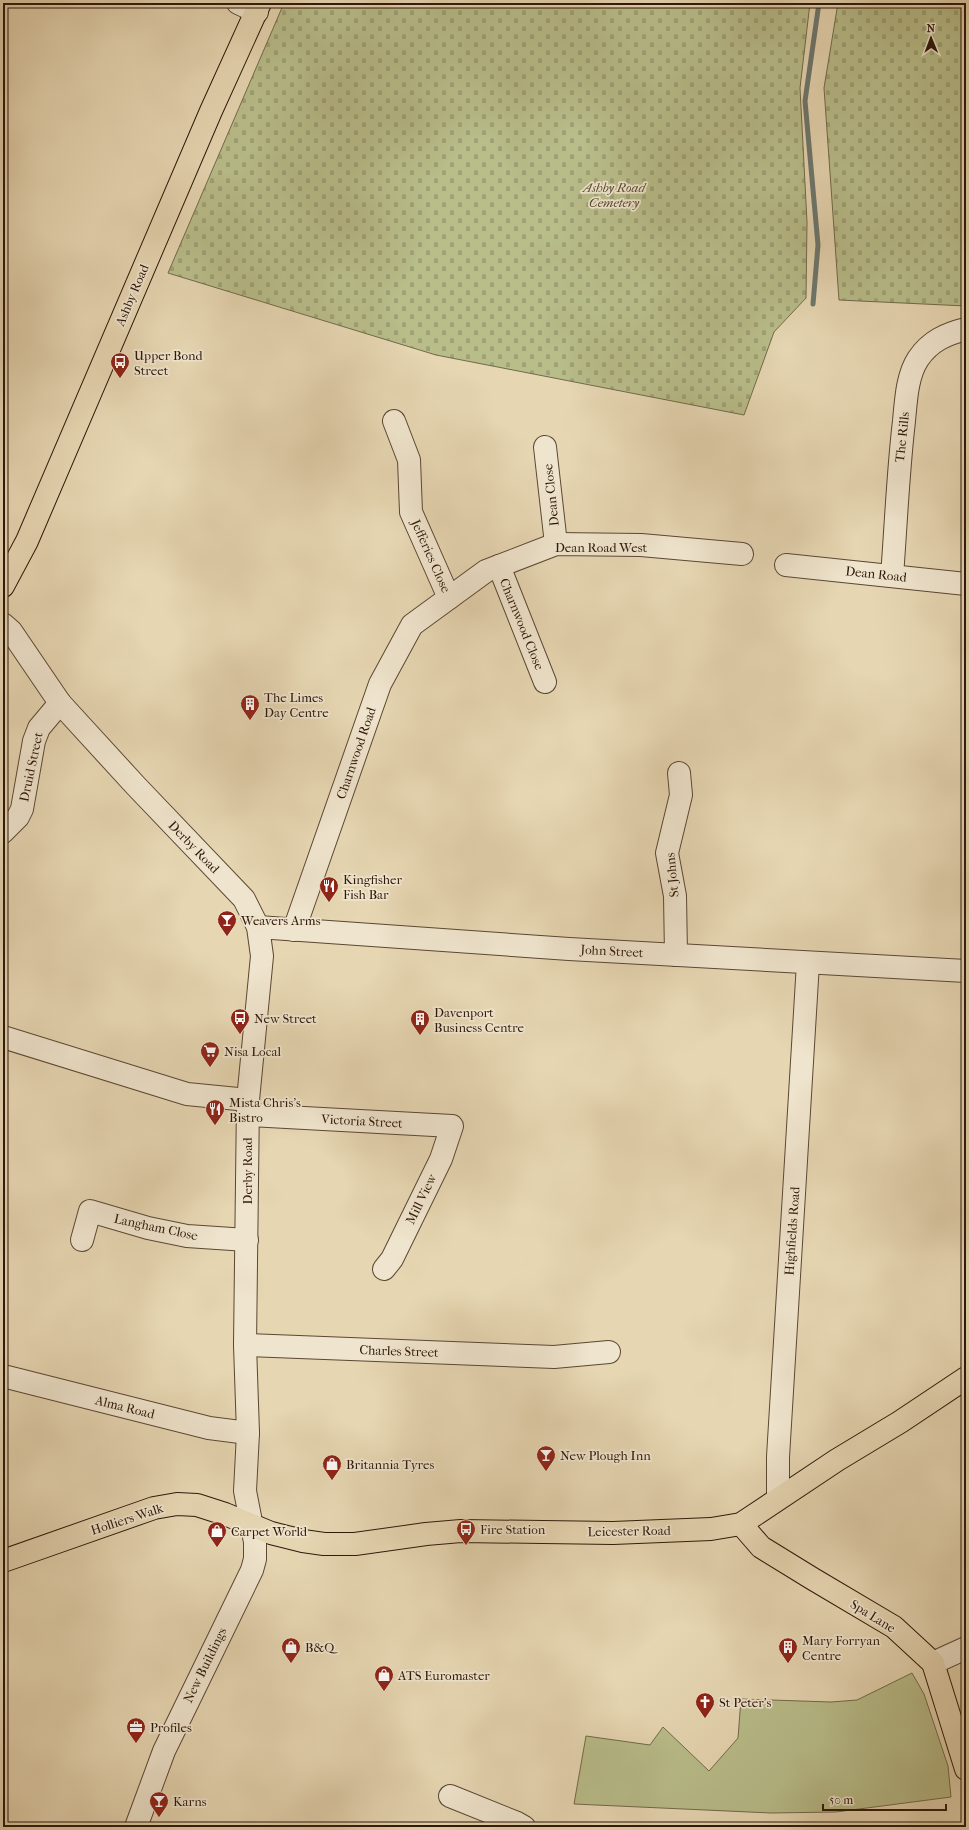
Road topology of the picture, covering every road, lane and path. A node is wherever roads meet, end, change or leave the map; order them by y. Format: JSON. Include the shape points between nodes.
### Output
{"nodes":[{"id":1,"x":252,"y":6,"type":"edge"},
{"id":2,"x":966,"y":329,"type":"edge"},
{"id":3,"x":394,"y":421,"type":"dead end"},
{"id":4,"x":546,"y":447,"type":"dead end"},
{"id":5,"x":556,"y":544,"type":"junction"},
{"id":6,"x":742,"y":554,"type":"dead end"},
{"id":7,"x":786,"y":565,"type":"dead end"},
{"id":8,"x":498,"y":566,"type":"junction"},
{"id":9,"x":892,"y":576,"type":"junction"},
{"id":10,"x":966,"y":584,"type":"edge"},
{"id":11,"x":3,"y":586,"type":"edge"},
{"id":12,"x":449,"y":598,"type":"junction"},
{"id":13,"x":3,"y":624,"type":"edge"},
{"id":14,"x":545,"y":682,"type":"dead end"},
{"id":15,"x":60,"y":703,"type":"junction"},
{"id":16,"x":679,"y":773,"type":"dead end"},
{"id":17,"x":3,"y":832,"type":"edge"},
{"id":18,"x":258,"y":927,"type":"junction"},
{"id":19,"x":294,"y":930,"type":"junction"},
{"id":20,"x":676,"y":954,"type":"junction"},
{"id":21,"x":808,"y":963,"type":"junction"},
{"id":22,"x":966,"y":971,"type":"edge"},
{"id":23,"x":3,"y":1037,"type":"edge"},
{"id":24,"x":248,"y":1107,"type":"junction"},
{"id":25,"x":452,"y":1126,"type":"joint"},
{"id":26,"x":82,"y":1240,"type":"dead end"},
{"id":27,"x":247,"y":1240,"type":"junction"},
{"id":28,"x":384,"y":1269,"type":"dead end"},
{"id":29,"x":245,"y":1345,"type":"junction"},
{"id":30,"x":608,"y":1352,"type":"dead end"},
{"id":31,"x":3,"y":1376,"type":"edge"},
{"id":32,"x":966,"y":1378,"type":"edge"},
{"id":33,"x":248,"y":1433,"type":"junction"},
{"id":34,"x":778,"y":1498,"type":"junction"},
{"id":35,"x":252,"y":1524,"type":"junction"},
{"id":36,"x":740,"y":1524,"type":"junction"},
{"id":37,"x":3,"y":1561,"type":"edge"},
{"id":38,"x":966,"y":1648,"type":"edge"},
{"id":39,"x":933,"y":1663,"type":"junction"},
{"id":40,"x":962,"y":1745,"type":"edge"},
{"id":41,"x":966,"y":1769,"type":"edge"},
{"id":42,"x":450,"y":1796,"type":"dead end"},
{"id":43,"x":520,"y":1825,"type":"edge"},
{"id":44,"x":136,"y":1827,"type":"edge"}],
"edges":[{"from":1,"to":11,"type":"main road","name":"Ashby Road","via":[[211,111],[27,541]]},
{"from":2,"to":9,"type":"street","name":"The Rills","via":[[935,340],[918,360],[911,375],[899,461]]},
{"from":3,"to":12,"type":"street","name":"Jefferies Close","via":[[409,460],[412,512]]},
{"from":4,"to":5,"type":"street","name":"Dean Close"},
{"from":5,"to":6,"type":"street","name":"Dean Road West","via":[[641,546]]},
{"from":5,"to":8,"type":"street","name":"Dean Road West"},
{"from":7,"to":9,"type":"street","name":"Dean Road"},
{"from":8,"to":12,"type":"street","name":"Dean Road West","via":[[486,571]]},
{"from":8,"to":14,"type":"street","name":"Charnwood Close"},
{"from":9,"to":10,"type":"street","name":"Dean Road"},
{"from":12,"to":19,"type":"street","name":"Charnwood Road","via":[[412,625],[380,684]]},
{"from":13,"to":15,"type":"street","name":"Derby Road","via":[[11,631]]},
{"from":15,"to":17,"type":"street","name":"Druid Street","via":[[39,728],[34,741],[22,809],[18,817]]},
{"from":15,"to":18,"type":"street","name":"Derby Road","via":[[244,899]]},
{"from":16,"to":20,"type":"street","name":"St Johns","via":[[681,794],[667,853],[675,896]]},
{"from":18,"to":19,"type":"street","name":"John Street"},
{"from":18,"to":24,"type":"street","name":"Derby Road","via":[[262,956]]},
{"from":19,"to":20,"type":"street","name":"John Street"},
{"from":20,"to":21,"type":"street","name":"John Street"},
{"from":21,"to":22,"type":"street","name":"John Street"},
{"from":21,"to":34,"type":"street","name":"Highfields Road","via":[[778,1457]]},
{"from":23,"to":24,"type":"street","via":[[187,1094]]},
{"from":24,"to":25,"type":"street","name":"Victoria Street"},
{"from":24,"to":27,"type":"street","name":"Derby Road"},
{"from":25,"to":28,"type":"street","name":"Mill View","via":[[441,1159],[392,1259]]},
{"from":26,"to":27,"type":"street","name":"Langham Close","via":[[90,1211],[187,1236]]},
{"from":27,"to":29,"type":"street","name":"Derby Road"},
{"from":29,"to":30,"type":"street","name":"Charles Street","via":[[554,1357]]},
{"from":29,"to":33,"type":"street","name":"Derby Road"},
{"from":31,"to":33,"type":"street","name":"Alma Road","via":[[208,1428]]},
{"from":32,"to":34,"type":"main road","name":"Leicester Road"},
{"from":33,"to":35,"type":"street","name":"Derby Road","via":[[245,1491]]},
{"from":34,"to":36,"type":"main road","name":"Leicester Road"},
{"from":35,"to":36,"type":"main road","name":"Leicester Road","via":[[303,1541],[340,1544],[461,1531],[613,1533],[711,1529]]},
{"from":35,"to":37,"type":"main road","name":"Holliers Walk","via":[[197,1505],[171,1505],[154,1508]]},
{"from":35,"to":44,"type":"street","name":"New Buildings","via":[[255,1559],[252,1570],[164,1751]]},
{"from":36,"to":39,"type":"main road","name":"Spa Lane","via":[[761,1546],[894,1627]]},
{"from":38,"to":39,"type":"street"},
{"from":39,"to":40,"type":"main road"},
{"from":40,"to":41,"type":"main road"},
{"from":42,"to":43,"type":"street"}]}
